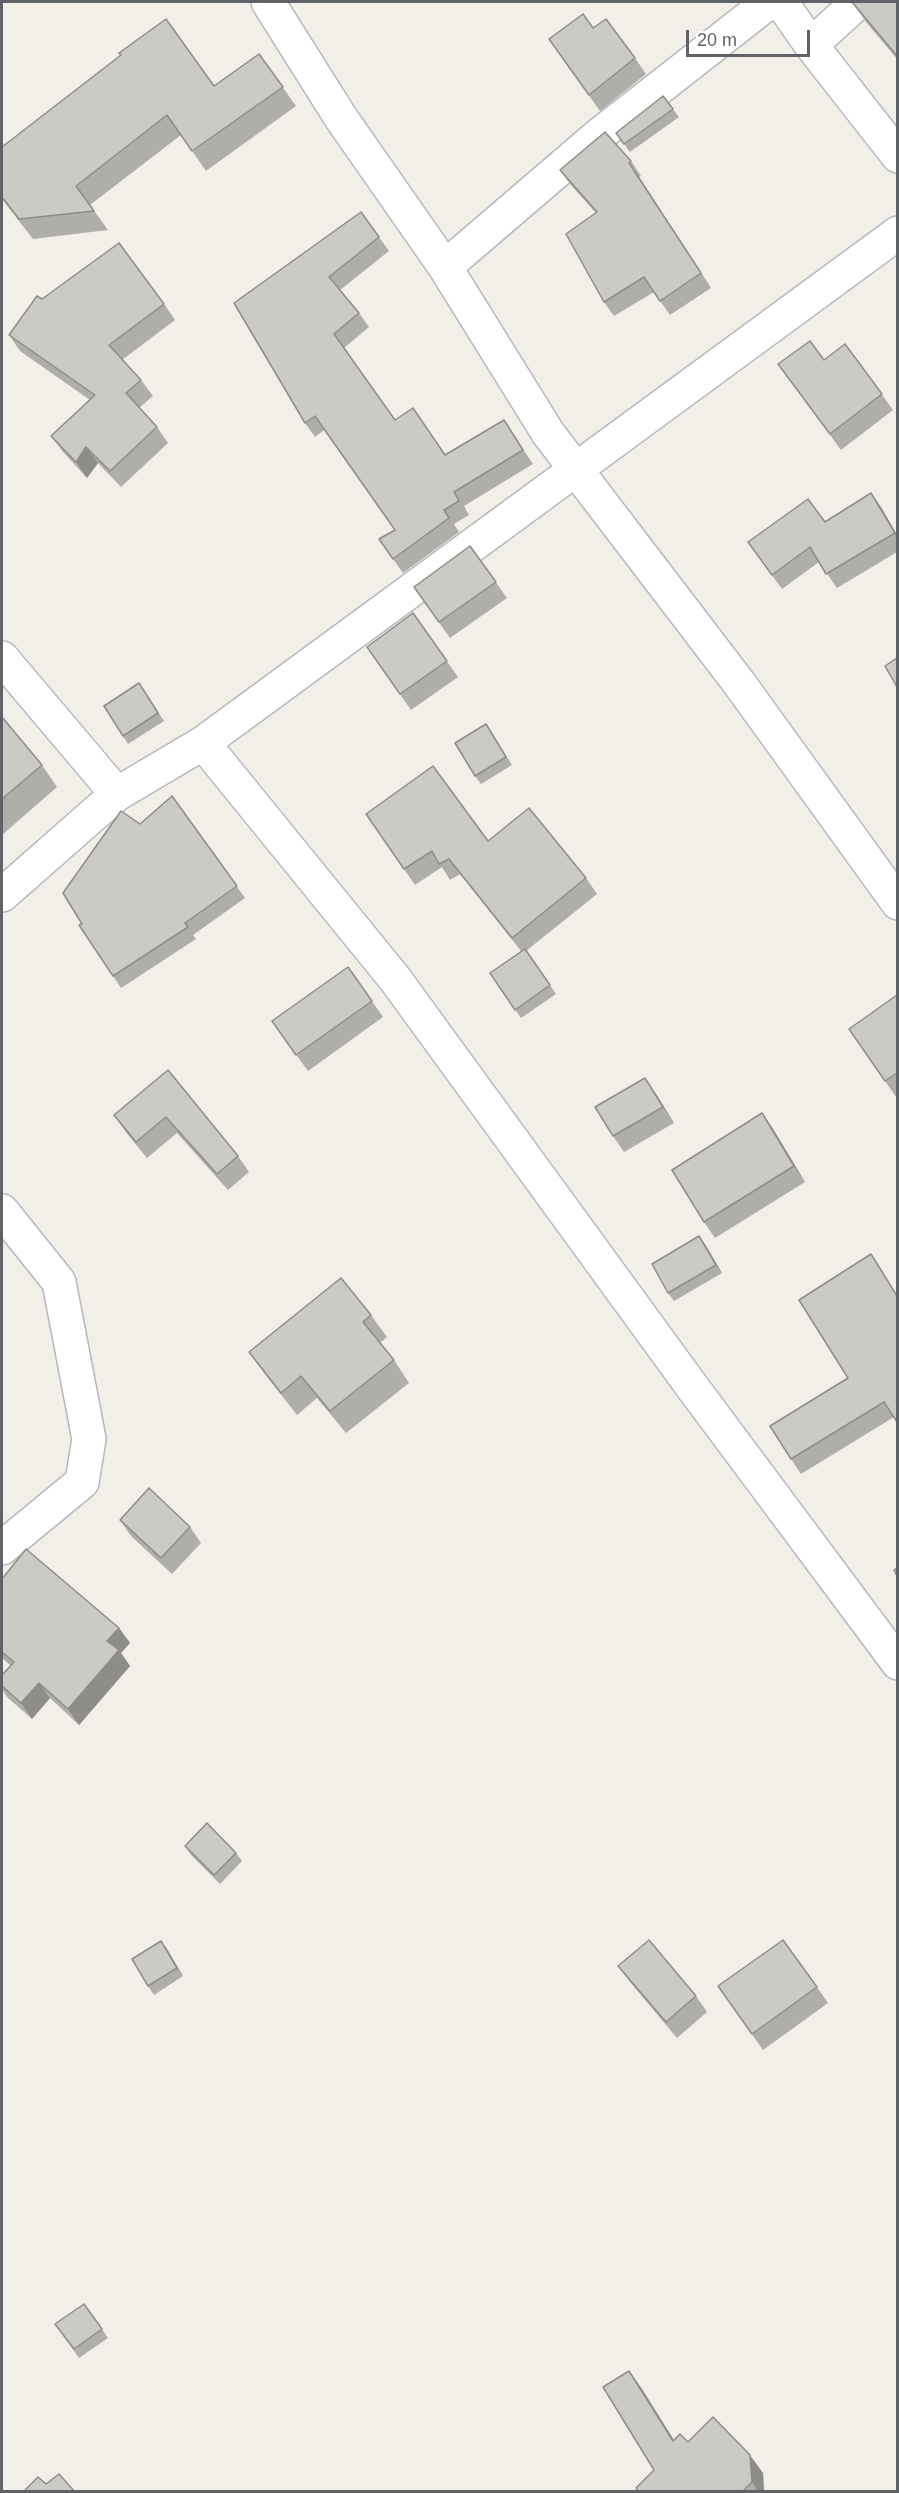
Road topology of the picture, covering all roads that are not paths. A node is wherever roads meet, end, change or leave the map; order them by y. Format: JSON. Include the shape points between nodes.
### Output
{"nodes":[{"id":1,"x":267,"y":2,"type":"edge"},
{"id":2,"x":769,"y":2,"type":"edge"},
{"id":3,"x":781,"y":2,"type":"edge"},
{"id":4,"x":858,"y":2,"type":"edge"},
{"id":5,"x":811,"y":45,"type":"junction"},
{"id":6,"x":897,"y":156,"type":"edge"},
{"id":7,"x":897,"y":233,"type":"edge"},
{"id":8,"x":445,"y":267,"type":"junction"},
{"id":9,"x":575,"y":470,"type":"junction"},
{"id":10,"x":2,"y":658,"type":"edge"},
{"id":11,"x":203,"y":743,"type":"junction"},
{"id":12,"x":117,"y":794,"type":"junction"},
{"id":13,"x":2,"y":895,"type":"edge"},
{"id":14,"x":897,"y":903,"type":"edge"},
{"id":15,"x":2,"y":1211,"type":"edge"},
{"id":16,"x":2,"y":1548,"type":"edge"},
{"id":17,"x":897,"y":1663,"type":"edge"}],
"edges":[{"from":1,"to":8,"type":"street","via":[[341,118]]},
{"from":2,"to":8,"type":"street","via":[[599,135]]},
{"from":3,"to":5,"type":"street"},
{"from":4,"to":5,"type":"street"},
{"from":5,"to":6,"type":"street"},
{"from":7,"to":9,"type":"street"},
{"from":8,"to":9,"type":"street"},
{"from":9,"to":11,"type":"street"},
{"from":9,"to":14,"type":"street","via":[[739,683]]},
{"from":10,"to":12,"type":"street"},
{"from":11,"to":12,"type":"street"},
{"from":11,"to":17,"type":"street","via":[[396,979]]},
{"from":12,"to":13,"type":"street"},
{"from":15,"to":16,"type":"street","via":[[59,1282],[88,1439],[82,1482]]}]}
